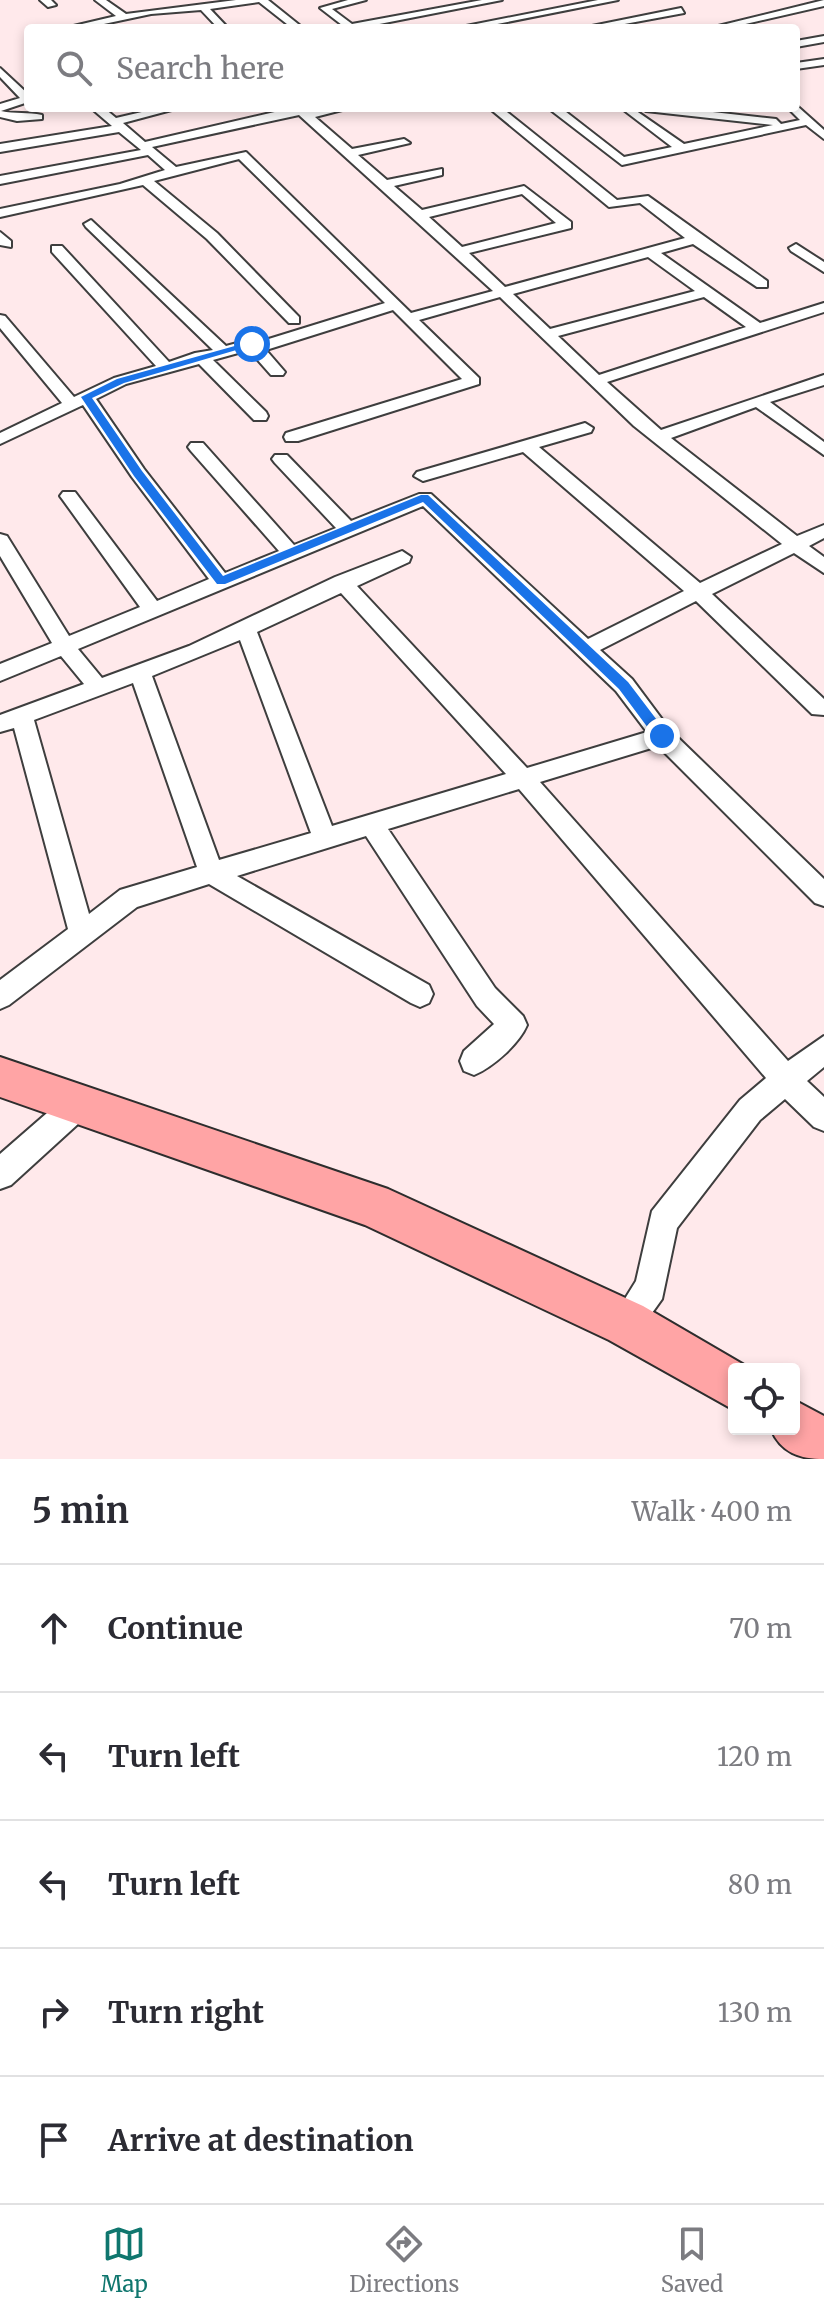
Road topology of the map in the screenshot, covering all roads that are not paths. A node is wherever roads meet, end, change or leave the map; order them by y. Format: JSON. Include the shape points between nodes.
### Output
{"nodes":[{"id":1,"x":100,"y":0,"type":"edge"},
{"id":2,"x":260,"y":0,"type":"edge"},
{"id":3,"x":361,"y":0,"type":"edge"},
{"id":4,"x":497,"y":0,"type":"edge"},
{"id":5,"x":613,"y":0,"type":"edge"},
{"id":6,"x":660,"y":0,"type":"edge"},
{"id":7,"x":137,"y":3,"type":"dead end"},
{"id":8,"x":824,"y":3,"type":"edge"},
{"id":9,"x":203,"y":7,"type":"junction"},
{"id":10,"x":681,"y":11,"type":"junction"},
{"id":11,"x":151,"y":13,"type":"junction"},
{"id":12,"x":124,"y":17,"type":"junction"},
{"id":13,"x":693,"y":19,"type":"dead end"},
{"id":14,"x":90,"y":24,"type":"edge"},
{"id":15,"x":164,"y":24,"type":"edge"},
{"id":16,"x":219,"y":24,"type":"edge"},
{"id":17,"x":293,"y":24,"type":"edge"},
{"id":18,"x":343,"y":24,"type":"edge"},
{"id":19,"x":364,"y":24,"type":"edge"},
{"id":20,"x":483,"y":24,"type":"edge"},
{"id":21,"x":609,"y":24,"type":"edge"},
{"id":22,"x":732,"y":24,"type":"edge"},
{"id":23,"x":824,"y":39,"type":"edge"},
{"id":24,"x":800,"y":43,"type":"edge"},
{"id":25,"x":822,"y":64,"type":"edge"},
{"id":26,"x":800,"y":66,"type":"edge"},
{"id":27,"x":0,"y":71,"type":"edge"},
{"id":28,"x":24,"y":95,"type":"edge"},
{"id":29,"x":24,"y":101,"type":"edge"},
{"id":30,"x":0,"y":111,"type":"edge"},
{"id":31,"x":102,"y":112,"type":"edge"},
{"id":32,"x":160,"y":112,"type":"edge"},
{"id":33,"x":301,"y":112,"type":"edge"},
{"id":34,"x":500,"y":112,"type":"edge"},
{"id":35,"x":559,"y":112,"type":"edge"},
{"id":36,"x":630,"y":112,"type":"edge"},
{"id":37,"x":688,"y":112,"type":"edge"},
{"id":38,"x":796,"y":112,"type":"edge"},
{"id":39,"x":38,"y":117,"type":"dead end"},
{"id":40,"x":721,"y":121,"type":"dead end"},
{"id":41,"x":802,"y":123,"type":"junction"},
{"id":42,"x":119,"y":125,"type":"junction"},
{"id":43,"x":746,"y":135,"type":"junction"},
{"id":44,"x":824,"y":136,"type":"edge"},
{"id":45,"x":404,"y":143,"type":"dead end"},
{"id":46,"x":0,"y":148,"type":"edge"},
{"id":47,"x":149,"y":148,"type":"junction"},
{"id":48,"x":683,"y":149,"type":"junction"},
{"id":49,"x":349,"y":153,"type":"junction"},
{"id":50,"x":174,"y":171,"type":"junction"},
{"id":51,"x":438,"y":172,"type":"dead end"},
{"id":52,"x":0,"y":180,"type":"edge"},
{"id":53,"x":146,"y":181,"type":"junction"},
{"id":54,"x":385,"y":184,"type":"junction"},
{"id":55,"x":0,"y":213,"type":"edge"},
{"id":56,"x":419,"y":215,"type":"junction"},
{"id":57,"x":91,"y":224,"type":"dead end"},
{"id":58,"x":695,"y":239,"type":"junction"},
{"id":59,"x":796,"y":248,"type":"dead end"},
{"id":60,"x":57,"y":249,"type":"dead end"},
{"id":61,"x":458,"y":252,"type":"junction"},
{"id":62,"x":650,"y":252,"type":"junction"},
{"id":63,"x":824,"y":268,"type":"edge"},
{"id":64,"x":762,"y":284,"type":"dead end"},
{"id":65,"x":499,"y":292,"type":"junction"},
{"id":66,"x":707,"y":292,"type":"junction"},
{"id":67,"x":395,"y":305,"type":"junction"},
{"id":68,"x":824,"y":307,"type":"edge"},
{"id":69,"x":802,"y":314,"type":"junction"},
{"id":70,"x":408,"y":318,"type":"junction"},
{"id":71,"x":0,"y":319,"type":"edge"},
{"id":72,"x":294,"y":320,"type":"dead end"},
{"id":73,"x":757,"y":328,"type":"junction"},
{"id":74,"x":824,"y":329,"type":"edge"},
{"id":75,"x":545,"y":335,"type":"junction"},
{"id":76,"x":256,"y":348,"type":"junction"},
{"id":77,"x":221,"y":350,"type":"junction"},
{"id":78,"x":200,"y":356,"type":"junction"},
{"id":79,"x":165,"y":367,"type":"junction"},
{"id":80,"x":277,"y":372,"type":"dead end"},
{"id":81,"x":824,"y":380,"type":"edge"},
{"id":82,"x":595,"y":381,"type":"junction"},
{"id":83,"x":79,"y":401,"type":"junction"},
{"id":84,"x":758,"y":401,"type":"junction"},
{"id":85,"x":260,"y":416,"type":"dead end"},
{"id":86,"x":585,"y":428,"type":"dead end"},
{"id":87,"x":292,"y":437,"type":"dead end"},
{"id":88,"x":658,"y":437,"type":"junction"},
{"id":89,"x":0,"y":439,"type":"edge"},
{"id":90,"x":527,"y":446,"type":"junction"},
{"id":91,"x":197,"y":447,"type":"dead end"},
{"id":92,"x":824,"y":450,"type":"edge"},
{"id":93,"x":281,"y":459,"type":"dead end"},
{"id":94,"x":423,"y":476,"type":"dead end"},
{"id":95,"x":69,"y":496,"type":"dead end"},
{"id":96,"x":348,"y":529,"type":"junction"},
{"id":97,"x":824,"y":531,"type":"edge"},
{"id":98,"x":0,"y":540,"type":"edge"},
{"id":99,"x":796,"y":546,"type":"junction"},
{"id":100,"x":291,"y":553,"type":"junction"},
{"id":101,"x":402,"y":557,"type":"dead end"},
{"id":102,"x":824,"y":567,"type":"edge"},
{"id":103,"x":221,"y":581,"type":"junction"},
{"id":104,"x":342,"y":582,"type":"junction"},
{"id":105,"x":698,"y":592,"type":"junction"},
{"id":106,"x":153,"y":610,"type":"junction"},
{"id":107,"x":245,"y":628,"type":"junction"},
{"id":108,"x":64,"y":646,"type":"junction"},
{"id":109,"x":585,"y":649,"type":"junction"},
{"id":110,"x":140,"y":672,"type":"junction"},
{"id":111,"x":0,"y":673,"type":"edge"},
{"id":112,"x":98,"y":687,"type":"junction"},
{"id":113,"x":820,"y":708,"type":"dead end"},
{"id":114,"x":11,"y":720,"type":"edge"},
{"id":115,"x":662,"y":736,"type":"junction"},
{"id":116,"x":523,"y":778,"type":"junction"},
{"id":117,"x":371,"y":824,"type":"junction"},
{"id":118,"x":325,"y":838,"type":"junction"},
{"id":119,"x":211,"y":873,"type":"junction"},
{"id":120,"x":824,"y":895,"type":"edge"},
{"id":121,"x":82,"y":935,"type":"junction"},
{"id":122,"x":420,"y":994,"type":"dead end"},
{"id":123,"x":0,"y":996,"type":"edge"},
{"id":124,"x":824,"y":1049,"type":"edge"},
{"id":125,"x":474,"y":1061,"type":"dead end"},
{"id":126,"x":0,"y":1077,"type":"edge"},
{"id":127,"x":786,"y":1080,"type":"junction"},
{"id":128,"x":80,"y":1103,"type":"junction"},
{"id":129,"x":824,"y":1117,"type":"edge"},
{"id":130,"x":0,"y":1174,"type":"edge"},
{"id":131,"x":626,"y":1323,"type":"junction"},
{"id":132,"x":728,"y":1382,"type":"edge"},
{"id":133,"x":800,"y":1429,"type":"edge"},
{"id":134,"x":824,"y":1445,"type":"edge"}],
"edges":[{"from":1,"to":12,"type":"street"},
{"from":2,"to":9,"type":"street"},
{"from":2,"to":17,"type":"street"},
{"from":3,"to":18,"type":"street","via":[[322,6]]},
{"from":4,"to":19,"type":"street"},
{"from":5,"to":20,"type":"street"},
{"from":6,"to":10,"type":"street"},
{"from":7,"to":11,"type":"street"},
{"from":8,"to":22,"type":"street"},
{"from":9,"to":11,"type":"street"},
{"from":9,"to":16,"type":"street"},
{"from":10,"to":13,"type":"street"},
{"from":10,"to":21,"type":"street"},
{"from":11,"to":12,"type":"street"},
{"from":11,"to":15,"type":"street"},
{"from":12,"to":14,"type":"street"},
{"from":23,"to":24,"type":"street"},
{"from":25,"to":26,"type":"street"},
{"from":27,"to":28,"type":"street"},
{"from":29,"to":30,"type":"street"},
{"from":30,"to":39,"type":"street","via":[[17,118]]},
{"from":31,"to":42,"type":"street"},
{"from":32,"to":42,"type":"street"},
{"from":33,"to":47,"type":"street"},
{"from":33,"to":49,"type":"street"},
{"from":34,"to":58,"type":"street","via":[[614,204],[643,199]]},
{"from":35,"to":48,"type":"street","via":[[622,161]]},
{"from":36,"to":48,"type":"street"},
{"from":37,"to":41,"type":"street"},
{"from":38,"to":41,"type":"street"},
{"from":40,"to":43,"type":"street"},
{"from":41,"to":43,"type":"street"},
{"from":41,"to":44,"type":"street"},
{"from":42,"to":46,"type":"street"},
{"from":42,"to":47,"type":"street"},
{"from":43,"to":48,"type":"street"},
{"from":45,"to":49,"type":"street"},
{"from":47,"to":50,"type":"street"},
{"from":47,"to":52,"type":"street"},
{"from":49,"to":54,"type":"street"},
{"from":50,"to":53,"type":"street"},
{"from":50,"to":67,"type":"street","via":[[242,155]]},
{"from":51,"to":54,"type":"street"},
{"from":53,"to":55,"type":"street"},
{"from":53,"to":72,"type":"street","via":[[212,236]]},
{"from":54,"to":56,"type":"street"},
{"from":56,"to":61,"type":"street"},
{"from":56,"to":61,"type":"street","via":[[524,190],[566,225]]},
{"from":57,"to":77,"type":"street"},
{"from":58,"to":62,"type":"street"},
{"from":58,"to":64,"type":"street"},
{"from":59,"to":63,"type":"street"},
{"from":60,"to":79,"type":"street"},
{"from":61,"to":65,"type":"street"},
{"from":62,"to":65,"type":"street"},
{"from":62,"to":66,"type":"street"},
{"from":65,"to":70,"type":"street"},
{"from":65,"to":75,"type":"street"},
{"from":66,"to":73,"type":"street"},
{"from":66,"to":75,"type":"street"},
{"from":67,"to":70,"type":"street"},
{"from":67,"to":76,"type":"street"},
{"from":68,"to":69,"type":"street"},
{"from":69,"to":73,"type":"street"},
{"from":69,"to":74,"type":"street"},
{"from":70,"to":87,"type":"street","via":[[473,381]]},
{"from":71,"to":83,"type":"street"},
{"from":73,"to":82,"type":"street"},
{"from":75,"to":82,"type":"street"},
{"from":76,"to":77,"type":"street","via":[[252,344]]},
{"from":76,"to":80,"type":"street"},
{"from":77,"to":78,"type":"street"},
{"from":78,"to":79,"type":"street"},
{"from":78,"to":85,"type":"street"},
{"from":79,"to":83,"type":"street"},
{"from":81,"to":84,"type":"street"},
{"from":82,"to":88,"type":"street"},
{"from":83,"to":89,"type":"street"},
{"from":83,"to":103,"type":"street"},
{"from":84,"to":88,"type":"street"},
{"from":84,"to":92,"type":"street"},
{"from":86,"to":90,"type":"street"},
{"from":88,"to":99,"type":"street"},
{"from":90,"to":94,"type":"street"},
{"from":90,"to":105,"type":"street"},
{"from":91,"to":100,"type":"street"},
{"from":93,"to":96,"type":"street"},
{"from":95,"to":106,"type":"street"},
{"from":96,"to":100,"type":"street"},
{"from":96,"to":109,"type":"street","via":[[425,498]]},
{"from":97,"to":99,"type":"street"},
{"from":98,"to":108,"type":"street"},
{"from":99,"to":102,"type":"street"},
{"from":99,"to":105,"type":"street"},
{"from":100,"to":103,"type":"street"},
{"from":101,"to":104,"type":"street"},
{"from":103,"to":106,"type":"street"},
{"from":104,"to":107,"type":"street"},
{"from":104,"to":116,"type":"street"},
{"from":105,"to":109,"type":"street"},
{"from":105,"to":113,"type":"street"},
{"from":106,"to":108,"type":"street"},
{"from":107,"to":110,"type":"street"},
{"from":107,"to":118,"type":"street"},
{"from":108,"to":111,"type":"street"},
{"from":108,"to":112,"type":"street"},
{"from":109,"to":115,"type":"street","via":[[624,685]]},
{"from":110,"to":112,"type":"street"},
{"from":110,"to":119,"type":"street"},
{"from":112,"to":114,"type":"street"},
{"from":114,"to":121,"type":"street"},
{"from":115,"to":116,"type":"street"},
{"from":115,"to":120,"type":"street"},
{"from":116,"to":117,"type":"street"},
{"from":116,"to":127,"type":"street"},
{"from":117,"to":118,"type":"street"},
{"from":117,"to":125,"type":"street","via":[[486,997],[513,1025]]},
{"from":118,"to":119,"type":"street"},
{"from":119,"to":121,"type":"street","via":[[129,898]]},
{"from":119,"to":122,"type":"street"},
{"from":121,"to":123,"type":"street"},
{"from":124,"to":127,"type":"street"},
{"from":126,"to":128,"type":"main road"},
{"from":127,"to":129,"type":"street"},
{"from":127,"to":131,"type":"street","via":[[750,1110],[663,1222],[651,1288]]},
{"from":128,"to":130,"type":"street"},
{"from":128,"to":131,"type":"main road","via":[[372,1205]]},
{"from":131,"to":132,"type":"main road"},
{"from":133,"to":134,"type":"main road"}]}
